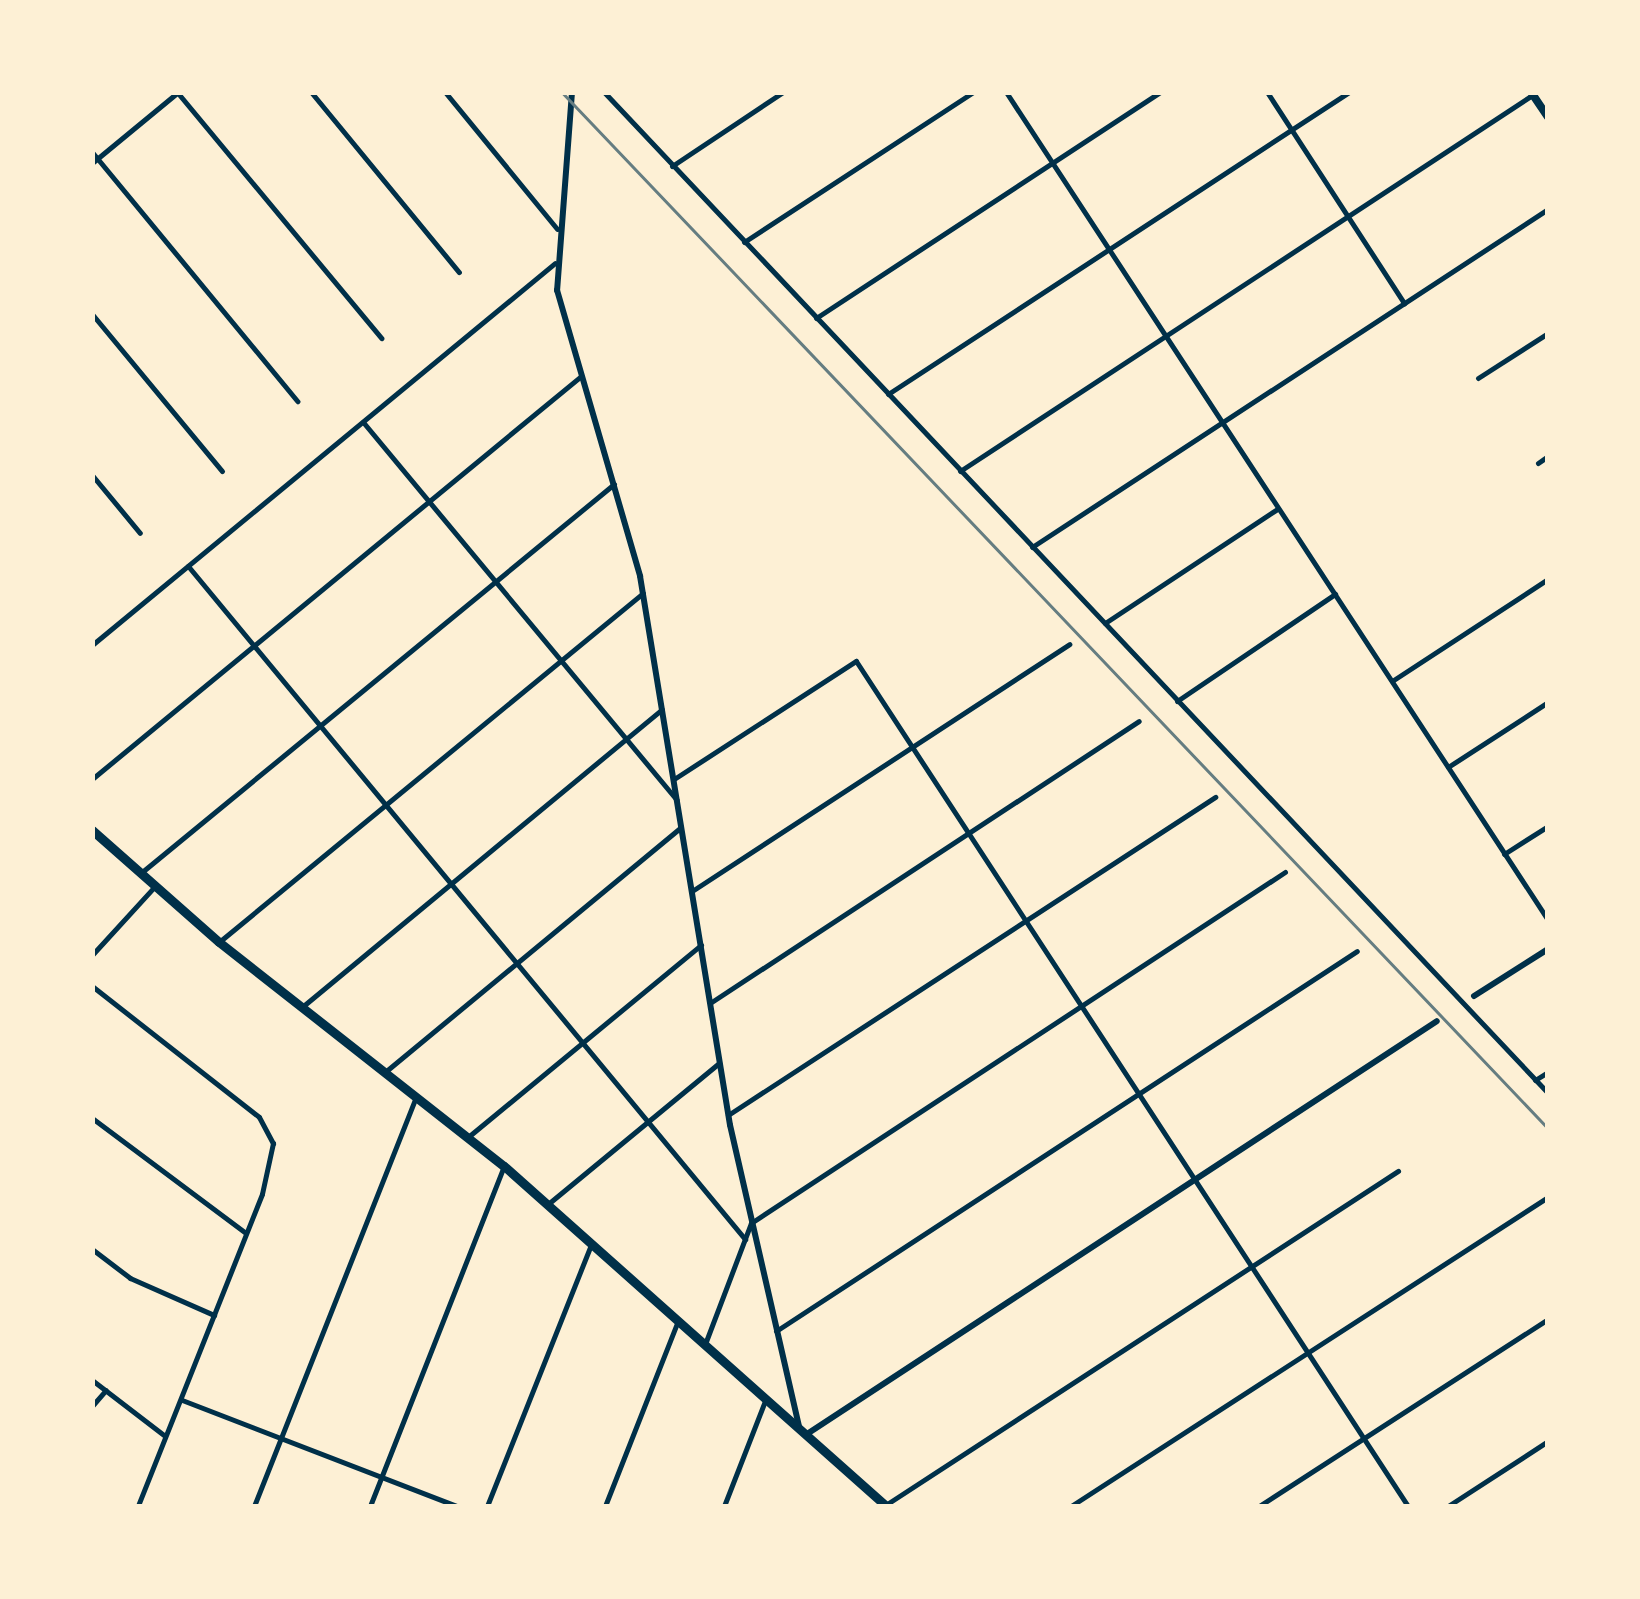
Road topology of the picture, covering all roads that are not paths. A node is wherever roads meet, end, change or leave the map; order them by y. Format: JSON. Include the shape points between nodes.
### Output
{"nodes":[{"id":1,"x":311,"y":92,"type":"edge"},
{"id":2,"x":445,"y":92,"type":"edge"},
{"id":3,"x":572,"y":92,"type":"edge"},
{"id":4,"x":604,"y":92,"type":"edge"},
{"id":5,"x":784,"y":92,"type":"edge"},
{"id":6,"x":972,"y":92,"type":"edge"},
{"id":7,"x":1006,"y":92,"type":"edge"},
{"id":8,"x":1160,"y":92,"type":"edge"},
{"id":9,"x":1267,"y":92,"type":"edge"},
{"id":10,"x":1350,"y":92,"type":"edge"},
{"id":11,"x":178,"y":93,"type":"edge"},
{"id":12,"x":1534,"y":93,"type":"edge"},
{"id":13,"x":1548,"y":117,"type":"edge"},
{"id":14,"x":1292,"y":130,"type":"junction"},
{"id":15,"x":92,"y":152,"type":"edge"},
{"id":16,"x":95,"y":161,"type":"edge"},
{"id":17,"x":1052,"y":163,"type":"junction"},
{"id":18,"x":672,"y":166,"type":"junction"},
{"id":19,"x":1548,"y":210,"type":"edge"},
{"id":20,"x":1348,"y":216,"type":"junction"},
{"id":21,"x":557,"y":229,"type":"junction"},
{"id":22,"x":744,"y":242,"type":"junction"},
{"id":23,"x":1109,"y":250,"type":"junction"},
{"id":24,"x":555,"y":262,"type":"junction"},
{"id":25,"x":460,"y":272,"type":"dead end"},
{"id":26,"x":1404,"y":303,"type":"junction"},
{"id":27,"x":92,"y":314,"type":"edge"},
{"id":28,"x":816,"y":318,"type":"junction"},
{"id":29,"x":1548,"y":333,"type":"edge"},
{"id":30,"x":1165,"y":336,"type":"junction"},
{"id":31,"x":381,"y":338,"type":"dead end"},
{"id":32,"x":581,"y":376,"type":"junction"},
{"id":33,"x":1478,"y":378,"type":"dead end"},
{"id":34,"x":888,"y":394,"type":"junction"},
{"id":35,"x":297,"y":401,"type":"dead end"},
{"id":36,"x":363,"y":422,"type":"junction"},
{"id":37,"x":1222,"y":422,"type":"junction"},
{"id":38,"x":1548,"y":456,"type":"edge"},
{"id":39,"x":1538,"y":463,"type":"dead end"},
{"id":40,"x":960,"y":470,"type":"junction"},
{"id":41,"x":222,"y":471,"type":"dead end"},
{"id":42,"x":92,"y":476,"type":"edge"},
{"id":43,"x":614,"y":484,"type":"junction"},
{"id":44,"x":429,"y":501,"type":"junction"},
{"id":45,"x":1278,"y":508,"type":"junction"},
{"id":46,"x":140,"y":532,"type":"dead end"},
{"id":47,"x":1032,"y":547,"type":"junction"},
{"id":48,"x":188,"y":566,"type":"junction"},
{"id":49,"x":1548,"y":579,"type":"edge"},
{"id":50,"x":494,"y":580,"type":"junction"},
{"id":51,"x":643,"y":592,"type":"junction"},
{"id":52,"x":1334,"y":594,"type":"junction"},
{"id":53,"x":1104,"y":623,"type":"junction"},
{"id":54,"x":1070,"y":644,"type":"dead end"},
{"id":55,"x":92,"y":645,"type":"edge"},
{"id":56,"x":255,"y":646,"type":"junction"},
{"id":57,"x":560,"y":660,"type":"junction"},
{"id":58,"x":1392,"y":682,"type":"junction"},
{"id":59,"x":1177,"y":701,"type":"junction"},
{"id":60,"x":1548,"y":702,"type":"edge"},
{"id":61,"x":663,"y":709,"type":"junction"},
{"id":62,"x":1140,"y":721,"type":"dead end"},
{"id":63,"x":320,"y":725,"type":"junction"},
{"id":64,"x":626,"y":740,"type":"junction"},
{"id":65,"x":912,"y":748,"type":"junction"},
{"id":66,"x":1448,"y":767,"type":"junction"},
{"id":67,"x":92,"y":779,"type":"edge"},
{"id":68,"x":674,"y":779,"type":"junction"},
{"id":69,"x":1214,"y":797,"type":"dead end"},
{"id":70,"x":678,"y":802,"type":"junction"},
{"id":71,"x":385,"y":804,"type":"junction"},
{"id":72,"x":1548,"y":826,"type":"edge"},
{"id":73,"x":681,"y":827,"type":"junction"},
{"id":74,"x":92,"y":830,"type":"edge"},
{"id":75,"x":968,"y":834,"type":"junction"},
{"id":76,"x":1504,"y":854,"type":"junction"},
{"id":77,"x":1285,"y":872,"type":"dead end"},
{"id":78,"x":140,"y":874,"type":"junction"},
{"id":79,"x":450,"y":884,"type":"junction"},
{"id":80,"x":154,"y":887,"type":"junction"},
{"id":81,"x":692,"y":891,"type":"junction"},
{"id":82,"x":1025,"y":920,"type":"junction"},
{"id":83,"x":1548,"y":920,"type":"edge"},
{"id":84,"x":219,"y":942,"type":"junction"},
{"id":85,"x":701,"y":945,"type":"junction"},
{"id":86,"x":1548,"y":949,"type":"edge"},
{"id":87,"x":1357,"y":950,"type":"dead end"},
{"id":88,"x":92,"y":955,"type":"edge"},
{"id":89,"x":516,"y":964,"type":"junction"},
{"id":90,"x":92,"y":986,"type":"edge"},
{"id":91,"x":1474,"y":996,"type":"dead end"},
{"id":92,"x":710,"y":1003,"type":"junction"},
{"id":93,"x":302,"y":1007,"type":"junction"},
{"id":94,"x":1082,"y":1007,"type":"junction"},
{"id":95,"x":1437,"y":1021,"type":"dead end"},
{"id":96,"x":582,"y":1043,"type":"junction"},
{"id":97,"x":720,"y":1063,"type":"junction"},
{"id":98,"x":385,"y":1072,"type":"junction"},
{"id":99,"x":1548,"y":1072,"type":"edge"},
{"id":100,"x":1535,"y":1080,"type":"junction"},
{"id":101,"x":1138,"y":1093,"type":"junction"},
{"id":102,"x":1548,"y":1093,"type":"edge"},
{"id":103,"x":416,"y":1096,"type":"junction"},
{"id":104,"x":728,"y":1115,"type":"junction"},
{"id":105,"x":92,"y":1118,"type":"edge"},
{"id":106,"x":647,"y":1123,"type":"junction"},
{"id":107,"x":468,"y":1137,"type":"junction"},
{"id":108,"x":504,"y":1166,"type":"junction"},
{"id":109,"x":1398,"y":1171,"type":"dead end"},
{"id":110,"x":1194,"y":1179,"type":"junction"},
{"id":111,"x":1548,"y":1196,"type":"edge"},
{"id":112,"x":548,"y":1204,"type":"junction"},
{"id":113,"x":751,"y":1223,"type":"junction"},
{"id":114,"x":246,"y":1233,"type":"junction"},
{"id":115,"x":745,"y":1239,"type":"junction"},
{"id":116,"x":591,"y":1242,"type":"junction"},
{"id":117,"x":92,"y":1249,"type":"edge"},
{"id":118,"x":1251,"y":1266,"type":"junction"},
{"id":119,"x":214,"y":1315,"type":"junction"},
{"id":120,"x":1548,"y":1319,"type":"edge"},
{"id":121,"x":678,"y":1320,"type":"junction"},
{"id":122,"x":776,"y":1331,"type":"junction"},
{"id":123,"x":705,"y":1344,"type":"junction"},
{"id":124,"x":1307,"y":1352,"type":"junction"},
{"id":125,"x":92,"y":1380,"type":"edge"},
{"id":126,"x":106,"y":1390,"type":"junction"},
{"id":127,"x":766,"y":1398,"type":"junction"},
{"id":128,"x":182,"y":1400,"type":"junction"},
{"id":129,"x":92,"y":1406,"type":"edge"},
{"id":130,"x":803,"y":1430,"type":"junction"},
{"id":131,"x":166,"y":1437,"type":"junction"},
{"id":132,"x":281,"y":1438,"type":"junction"},
{"id":133,"x":1364,"y":1438,"type":"junction"},
{"id":134,"x":1548,"y":1441,"type":"edge"},
{"id":135,"x":381,"y":1478,"type":"junction"},
{"id":136,"x":138,"y":1506,"type":"edge"},
{"id":137,"x":254,"y":1506,"type":"edge"},
{"id":138,"x":370,"y":1506,"type":"edge"},
{"id":139,"x":456,"y":1506,"type":"edge"},
{"id":140,"x":487,"y":1506,"type":"edge"},
{"id":141,"x":605,"y":1506,"type":"edge"},
{"id":142,"x":725,"y":1506,"type":"edge"},
{"id":143,"x":885,"y":1506,"type":"edge"},
{"id":144,"x":1071,"y":1506,"type":"edge"},
{"id":145,"x":1259,"y":1506,"type":"edge"},
{"id":146,"x":1408,"y":1506,"type":"edge"},
{"id":147,"x":1448,"y":1506,"type":"edge"}],
"edges":[{"from":1,"to":25,"type":"street"},
{"from":2,"to":21,"type":"street"},
{"from":3,"to":21,"type":"street"},
{"from":4,"to":18,"type":"street"},
{"from":5,"to":18,"type":"street"},
{"from":6,"to":22,"type":"street"},
{"from":7,"to":17,"type":"street"},
{"from":8,"to":17,"type":"street"},
{"from":9,"to":14,"type":"street"},
{"from":10,"to":14,"type":"street"},
{"from":11,"to":16,"type":"street"},
{"from":11,"to":31,"type":"street"},
{"from":12,"to":13,"type":"main road"},
{"from":12,"to":20,"type":"street"},
{"from":14,"to":20,"type":"street"},
{"from":14,"to":23,"type":"street"},
{"from":15,"to":16,"type":"street"},
{"from":16,"to":35,"type":"street"},
{"from":17,"to":23,"type":"street"},
{"from":17,"to":28,"type":"street"},
{"from":18,"to":22,"type":"street"},
{"from":19,"to":26,"type":"street"},
{"from":20,"to":26,"type":"street"},
{"from":20,"to":30,"type":"street"},
{"from":21,"to":24,"type":"street"},
{"from":22,"to":28,"type":"street"},
{"from":23,"to":30,"type":"street"},
{"from":23,"to":34,"type":"street"},
{"from":24,"to":32,"type":"street"},
{"from":24,"to":36,"type":"street"},
{"from":26,"to":37,"type":"street"},
{"from":27,"to":41,"type":"street"},
{"from":28,"to":34,"type":"street"},
{"from":29,"to":33,"type":"street"},
{"from":30,"to":37,"type":"street"},
{"from":30,"to":40,"type":"street"},
{"from":32,"to":43,"type":"street"},
{"from":32,"to":44,"type":"street"},
{"from":34,"to":40,"type":"street"},
{"from":36,"to":44,"type":"street"},
{"from":36,"to":48,"type":"street"},
{"from":37,"to":45,"type":"street"},
{"from":37,"to":47,"type":"street"},
{"from":38,"to":39,"type":"street"},
{"from":40,"to":47,"type":"street"},
{"from":42,"to":46,"type":"street"},
{"from":43,"to":50,"type":"street"},
{"from":43,"to":51,"type":"street"},
{"from":44,"to":50,"type":"street"},
{"from":44,"to":56,"type":"street"},
{"from":45,"to":52,"type":"street"},
{"from":45,"to":53,"type":"street"},
{"from":47,"to":53,"type":"street"},
{"from":48,"to":55,"type":"street"},
{"from":48,"to":56,"type":"street"},
{"from":49,"to":58,"type":"street"},
{"from":50,"to":57,"type":"street"},
{"from":50,"to":63,"type":"street"},
{"from":51,"to":57,"type":"street"},
{"from":51,"to":61,"type":"street"},
{"from":52,"to":58,"type":"street"},
{"from":52,"to":59,"type":"street"},
{"from":53,"to":59,"type":"street"},
{"from":54,"to":65,"type":"street"},
{"from":56,"to":63,"type":"street"},
{"from":56,"to":67,"type":"street"},
{"from":57,"to":64,"type":"street"},
{"from":57,"to":71,"type":"street"},
{"from":58,"to":66,"type":"street"},
{"from":59,"to":100,"type":"street"},
{"from":60,"to":66,"type":"street"},
{"from":61,"to":64,"type":"street"},
{"from":61,"to":68,"type":"street"},
{"from":62,"to":75,"type":"street"},
{"from":63,"to":71,"type":"street"},
{"from":63,"to":78,"type":"street"},
{"from":64,"to":70,"type":"street"},
{"from":64,"to":79,"type":"street"},
{"from":65,"to":68,"type":"street","via":[[856,661]]},
{"from":65,"to":75,"type":"street"},
{"from":65,"to":81,"type":"street"},
{"from":66,"to":76,"type":"street"},
{"from":68,"to":70,"type":"street"},
{"from":69,"to":82,"type":"street"},
{"from":70,"to":73,"type":"street"},
{"from":71,"to":79,"type":"street"},
{"from":71,"to":84,"type":"street"},
{"from":72,"to":76,"type":"street"},
{"from":73,"to":81,"type":"street"},
{"from":73,"to":89,"type":"street"},
{"from":74,"to":78,"type":"main road"},
{"from":75,"to":82,"type":"street"},
{"from":75,"to":92,"type":"street"},
{"from":76,"to":83,"type":"street"},
{"from":77,"to":94,"type":"street"},
{"from":78,"to":80,"type":"main road"},
{"from":79,"to":89,"type":"street"},
{"from":79,"to":93,"type":"street"},
{"from":80,"to":84,"type":"main road"},
{"from":80,"to":88,"type":"street"},
{"from":81,"to":85,"type":"street"},
{"from":82,"to":94,"type":"street"},
{"from":82,"to":104,"type":"street"},
{"from":84,"to":93,"type":"main road"},
{"from":85,"to":92,"type":"street"},
{"from":85,"to":96,"type":"street"},
{"from":86,"to":91,"type":"street"},
{"from":87,"to":101,"type":"street"},
{"from":89,"to":96,"type":"street"},
{"from":89,"to":98,"type":"street"},
{"from":90,"to":114,"type":"street","via":[[259,1117],[273,1143],[273,1163]]},
{"from":92,"to":97,"type":"street"},
{"from":93,"to":98,"type":"main road"},
{"from":94,"to":101,"type":"street"},
{"from":94,"to":113,"type":"street"},
{"from":95,"to":110,"type":"street"},
{"from":96,"to":106,"type":"street"},
{"from":96,"to":107,"type":"street"},
{"from":97,"to":104,"type":"street"},
{"from":97,"to":106,"type":"street"},
{"from":98,"to":103,"type":"main road"},
{"from":99,"to":100,"type":"street"},
{"from":100,"to":102,"type":"street"},
{"from":101,"to":110,"type":"street"},
{"from":101,"to":122,"type":"street"},
{"from":103,"to":107,"type":"main road"},
{"from":103,"to":132,"type":"street"},
{"from":104,"to":113,"type":"street"},
{"from":105,"to":114,"type":"street"},
{"from":106,"to":112,"type":"street"},
{"from":106,"to":115,"type":"street"},
{"from":107,"to":108,"type":"main road"},
{"from":108,"to":112,"type":"main road"},
{"from":108,"to":135,"type":"street"},
{"from":109,"to":118,"type":"street"},
{"from":110,"to":118,"type":"street"},
{"from":110,"to":130,"type":"street"},
{"from":111,"to":124,"type":"street"},
{"from":112,"to":116,"type":"main road"},
{"from":113,"to":115,"type":"street"},
{"from":113,"to":122,"type":"street"},
{"from":114,"to":119,"type":"street"},
{"from":115,"to":123,"type":"street"},
{"from":116,"to":121,"type":"main road"},
{"from":116,"to":140,"type":"street"},
{"from":117,"to":119,"type":"street","via":[[130,1278]]},
{"from":118,"to":124,"type":"street"},
{"from":118,"to":143,"type":"street"},
{"from":119,"to":128,"type":"street"},
{"from":120,"to":133,"type":"street"},
{"from":121,"to":123,"type":"main road"},
{"from":121,"to":141,"type":"street"},
{"from":122,"to":130,"type":"street"},
{"from":123,"to":127,"type":"main road"},
{"from":124,"to":133,"type":"street"},
{"from":124,"to":144,"type":"street"},
{"from":125,"to":126,"type":"street"},
{"from":126,"to":129,"type":"street"},
{"from":126,"to":131,"type":"street"},
{"from":127,"to":130,"type":"main road"},
{"from":127,"to":142,"type":"street"},
{"from":128,"to":131,"type":"street"},
{"from":128,"to":132,"type":"street"},
{"from":130,"to":143,"type":"main road"},
{"from":131,"to":136,"type":"street"},
{"from":132,"to":135,"type":"street"},
{"from":132,"to":137,"type":"street"},
{"from":133,"to":145,"type":"street"},
{"from":133,"to":146,"type":"street"},
{"from":134,"to":147,"type":"street"},
{"from":135,"to":138,"type":"street"},
{"from":135,"to":139,"type":"street"}]}
